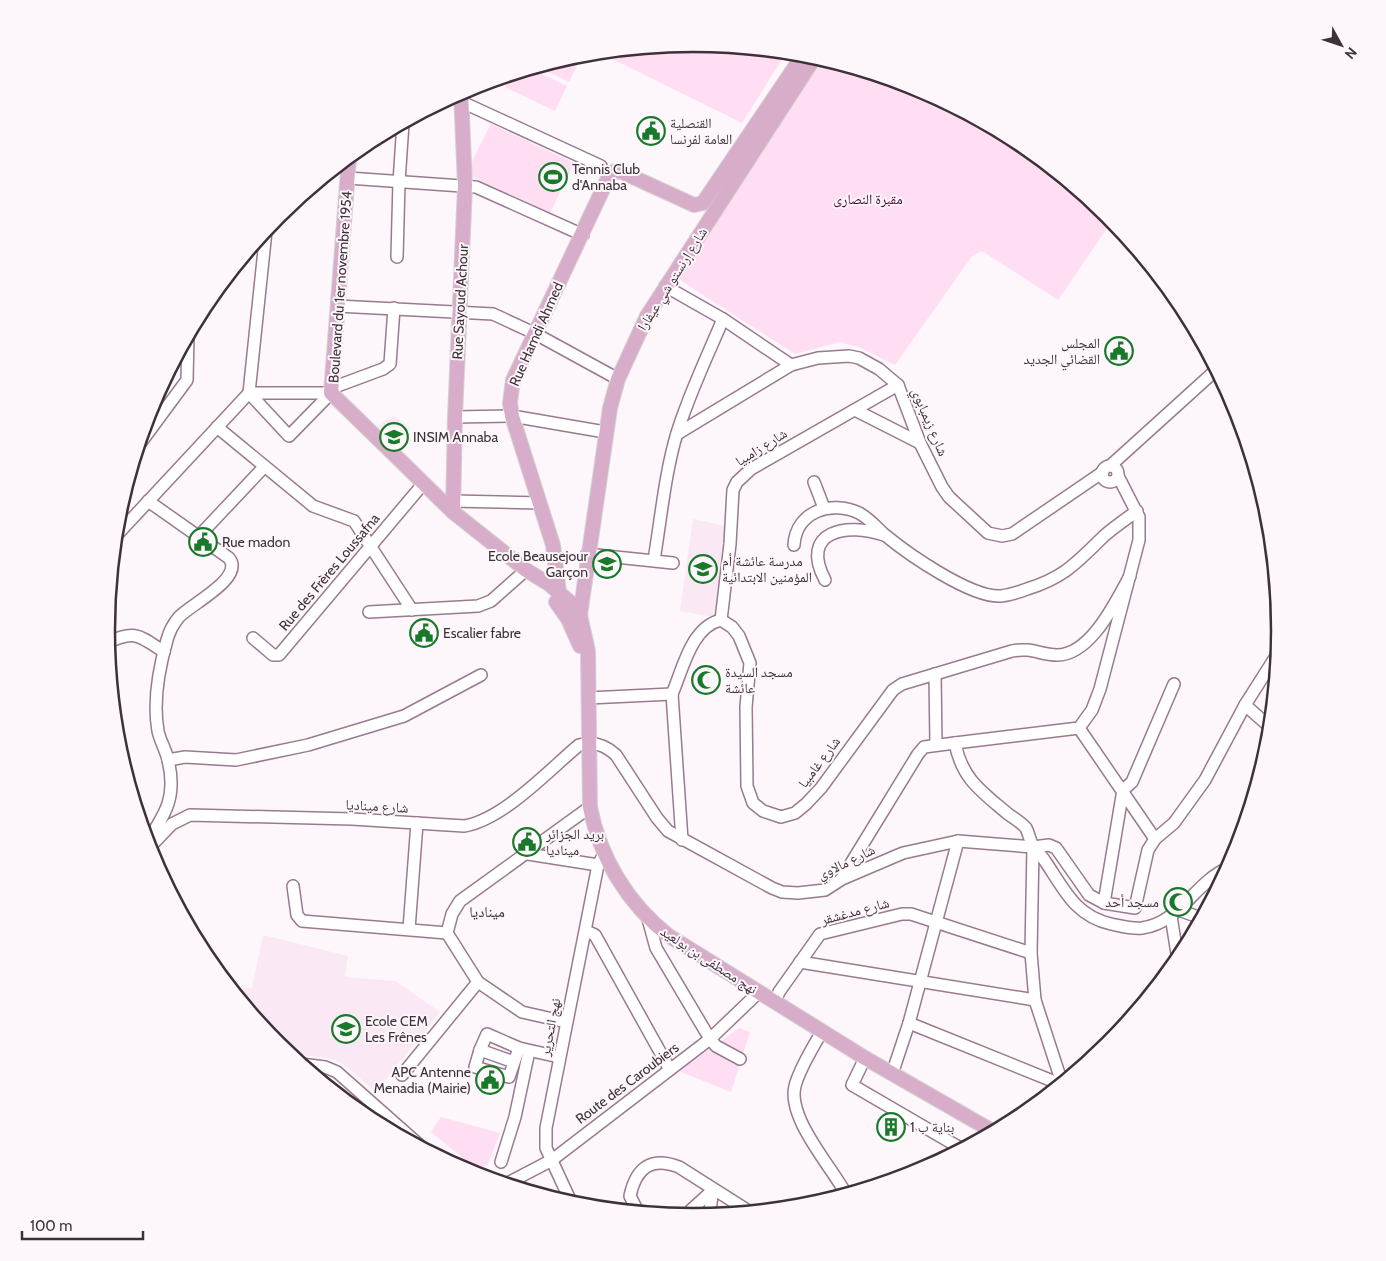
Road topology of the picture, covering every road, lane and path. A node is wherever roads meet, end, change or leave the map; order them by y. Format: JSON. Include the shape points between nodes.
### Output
{"nodes":[{"id":1,"x":798,"y":63,"type":"edge"},
{"id":2,"x":810,"y":65,"type":"edge"},
{"id":3,"x":466,"y":99,"type":"edge"},
{"id":4,"x":462,"y":101,"type":"edge"},
{"id":5,"x":402,"y":131,"type":"edge"},
{"id":6,"x":601,"y":166,"type":"dead end"},
{"id":7,"x":348,"y":167,"type":"edge"},
{"id":8,"x":616,"y":171,"type":"joint"},
{"id":9,"x":348,"y":178,"type":"junction"},
{"id":10,"x":399,"y":182,"type":"junction"},
{"id":11,"x":465,"y":186,"type":"junction"},
{"id":12,"x":583,"y":235,"type":"junction"},
{"id":13,"x":265,"y":242,"type":"edge"},
{"id":14,"x":397,"y":257,"type":"dead end"},
{"id":15,"x":665,"y":286,"type":"junction"},
{"id":16,"x":337,"y":306,"type":"junction"},
{"id":17,"x":394,"y":308,"type":"junction"},
{"id":18,"x":459,"y":312,"type":"junction"},
{"id":19,"x":723,"y":319,"type":"junction"},
{"id":20,"x":534,"y":333,"type":"junction"},
{"id":21,"x":188,"y":350,"type":"edge"},
{"id":22,"x":791,"y":365,"type":"junction"},
{"id":23,"x":1211,"y":375,"type":"edge"},
{"id":24,"x":618,"y":380,"type":"junction"},
{"id":25,"x":898,"y":385,"type":"junction"},
{"id":26,"x":332,"y":390,"type":"junction"},
{"id":27,"x":249,"y":393,"type":"junction"},
{"id":28,"x":855,"y":410,"type":"junction"},
{"id":29,"x":455,"y":416,"type":"junction"},
{"id":30,"x":512,"y":416,"type":"junction"},
{"id":31,"x":153,"y":426,"type":"edge"},
{"id":32,"x":216,"y":427,"type":"junction"},
{"id":33,"x":605,"y":432,"type":"junction"},
{"id":34,"x":677,"y":434,"type":"junction"},
{"id":35,"x":920,"y":443,"type":"junction"},
{"id":36,"x":264,"y":467,"type":"junction"},
{"id":37,"x":1110,"y":475,"type":"junction"},
{"id":38,"x":814,"y":482,"type":"dead end"},
{"id":39,"x":423,"y":484,"type":"junction"},
{"id":40,"x":148,"y":501,"type":"junction"},
{"id":41,"x":540,"y":503,"type":"junction"},
{"id":42,"x":453,"y":506,"type":"junction"},
{"id":43,"x":824,"y":508,"type":"junction"},
{"id":44,"x":1137,"y":511,"type":"junction"},
{"id":45,"x":124,"y":527,"type":"edge"},
{"id":46,"x":886,"y":535,"type":"junction"},
{"id":47,"x":199,"y":536,"type":"junction"},
{"id":48,"x":371,"y":545,"type":"junction"},
{"id":49,"x":794,"y":545,"type":"dead end"},
{"id":50,"x":587,"y":554,"type":"junction"},
{"id":51,"x":654,"y":560,"type":"junction"},
{"id":52,"x":673,"y":563,"type":"dead end"},
{"id":53,"x":526,"y":570,"type":"junction"},
{"id":54,"x":1130,"y":576,"type":"junction"},
{"id":55,"x":825,"y":580,"type":"dead end"},
{"id":56,"x":583,"y":582,"type":"junction"},
{"id":57,"x":560,"y":593,"type":"junction"},
{"id":58,"x":561,"y":608,"type":"junction"},
{"id":59,"x":412,"y":610,"type":"junction"},
{"id":60,"x":369,"y":612,"type":"dead end"},
{"id":61,"x":580,"y":614,"type":"junction"},
{"id":62,"x":721,"y":620,"type":"junction"},
{"id":63,"x":253,"y":638,"type":"dead end"},
{"id":64,"x":115,"y":639,"type":"edge"},
{"id":65,"x":164,"y":652,"type":"junction"},
{"id":66,"x":1270,"y":665,"type":"edge"},
{"id":67,"x":481,"y":674,"type":"dead end"},
{"id":68,"x":935,"y":674,"type":"junction"},
{"id":69,"x":586,"y":676,"type":"junction"},
{"id":70,"x":1174,"y":684,"type":"dead end"},
{"id":71,"x":672,"y":694,"type":"junction"},
{"id":72,"x":588,"y":698,"type":"junction"},
{"id":73,"x":1244,"y":706,"type":"junction"},
{"id":74,"x":1263,"y":722,"type":"edge"},
{"id":75,"x":1079,"y":728,"type":"junction"},
{"id":76,"x":588,"y":743,"type":"junction"},
{"id":77,"x":955,"y":743,"type":"junction"},
{"id":78,"x":936,"y":745,"type":"junction"},
{"id":79,"x":168,"y":760,"type":"junction"},
{"id":80,"x":1123,"y":790,"type":"junction"},
{"id":81,"x":590,"y":807,"type":"junction"},
{"id":82,"x":417,"y":823,"type":"junction"},
{"id":83,"x":152,"y":833,"type":"edge"},
{"id":84,"x":1155,"y":839,"type":"junction"},
{"id":85,"x":682,"y":840,"type":"junction"},
{"id":86,"x":958,"y":841,"type":"junction"},
{"id":87,"x":155,"y":842,"type":"edge"},
{"id":88,"x":1033,"y":846,"type":"junction"},
{"id":89,"x":528,"y":854,"type":"junction"},
{"id":90,"x":601,"y":860,"type":"junction"},
{"id":91,"x":1217,"y":873,"type":"edge"},
{"id":92,"x":842,"y":878,"type":"junction"},
{"id":93,"x":293,"y":886,"type":"dead end"},
{"id":94,"x":1104,"y":903,"type":"junction"},
{"id":95,"x":1175,"y":913,"type":"junction"},
{"id":96,"x":1196,"y":917,"type":"edge"},
{"id":97,"x":648,"y":919,"type":"junction"},
{"id":98,"x":936,"y":922,"type":"junction"},
{"id":99,"x":409,"y":929,"type":"junction"},
{"id":100,"x":586,"y":931,"type":"junction"},
{"id":101,"x":447,"y":933,"type":"junction"},
{"id":102,"x":1177,"y":947,"type":"edge"},
{"id":103,"x":1032,"y":953,"type":"junction"},
{"id":104,"x":800,"y":962,"type":"junction"},
{"id":105,"x":478,"y":982,"type":"junction"},
{"id":106,"x":920,"y":983,"type":"junction"},
{"id":107,"x":758,"y":992,"type":"junction"},
{"id":108,"x":1035,"y":1000,"type":"junction"},
{"id":109,"x":775,"y":1002,"type":"junction"},
{"id":110,"x":566,"y":1022,"type":"junction"},
{"id":111,"x":909,"y":1023,"type":"junction"},
{"id":112,"x":822,"y":1031,"type":"junction"},
{"id":113,"x":710,"y":1039,"type":"junction"},
{"id":114,"x":524,"y":1049,"type":"junction"},
{"id":115,"x":480,"y":1050,"type":"junction"},
{"id":116,"x":559,"y":1057,"type":"junction"},
{"id":117,"x":864,"y":1058,"type":"junction"},
{"id":118,"x":740,"y":1059,"type":"dead end"},
{"id":119,"x":514,"y":1062,"type":"junction"},
{"id":120,"x":313,"y":1065,"type":"edge"},
{"id":121,"x":669,"y":1068,"type":"junction"},
{"id":122,"x":402,"y":1074,"type":"dead end"},
{"id":123,"x":892,"y":1074,"type":"junction"},
{"id":124,"x":1059,"y":1077,"type":"edge"},
{"id":125,"x":1054,"y":1081,"type":"edge"},
{"id":126,"x":401,"y":1129,"type":"edge"},
{"id":127,"x":986,"y":1129,"type":"edge"},
{"id":128,"x":956,"y":1145,"type":"edge"},
{"id":129,"x":552,"y":1160,"type":"junction"},
{"id":130,"x":501,"y":1162,"type":"dead end"},
{"id":131,"x":514,"y":1180,"type":"edge"},
{"id":132,"x":843,"y":1189,"type":"edge"},
{"id":133,"x":713,"y":1190,"type":"junction"},
{"id":134,"x":568,"y":1194,"type":"edge"},
{"id":135,"x":635,"y":1205,"type":"edge"},
{"id":136,"x":740,"y":1206,"type":"edge"},
{"id":137,"x":692,"y":1208,"type":"edge"},
{"id":138,"x":710,"y":1208,"type":"edge"}],
"edges":[{"from":1,"to":8,"type":"main road","name":"شارع إرنستو شي عيفارا","via":[[703,203],[694,205]]},
{"from":2,"to":15,"type":"main road","name":"شارع إرنستو شي عيفارا"},
{"from":3,"to":6,"type":"street"},
{"from":4,"to":11,"type":"main road","name":"Rue Sayoud Achour"},
{"from":5,"to":10,"type":"street"},
{"from":7,"to":9,"type":"main road","name":"Boulevard du 1er novembre 1954"},
{"from":8,"to":12,"type":"main road","name":"Rue Hamdi Ahmed","via":[[609,177]]},
{"from":9,"to":10,"type":"street"},
{"from":9,"to":16,"type":"main road","name":"Boulevard du 1er novembre 1954"},
{"from":10,"to":11,"type":"street"},
{"from":10,"to":14,"type":"street"},
{"from":11,"to":12,"type":"street","via":[[486,190]]},
{"from":11,"to":18,"type":"main road","name":"Rue Sayoud Achour"},
{"from":12,"to":20,"type":"main road","name":"Rue Hamdi Ahmed"},
{"from":13,"to":27,"type":"street"},
{"from":15,"to":19,"type":"street"},
{"from":15,"to":24,"type":"main road","name":"شارع إرنستو شي عيفارا","via":[[647,316]]},
{"from":16,"to":17,"type":"street"},
{"from":16,"to":26,"type":"main road","name":"Boulevard du 1er novembre 1954"},
{"from":17,"to":18,"type":"street"},
{"from":17,"to":26,"type":"street","via":[[390,364]]},
{"from":18,"to":20,"type":"street","via":[[493,314]]},
{"from":18,"to":29,"type":"main road","name":"Rue Sayoud Achour"},
{"from":19,"to":22,"type":"street"},
{"from":19,"to":34,"type":"street"},
{"from":20,"to":24,"type":"street"},
{"from":20,"to":30,"type":"main road","name":"Rue Hamdi Ahmed","via":[[513,380]]},
{"from":21,"to":31,"type":"street","via":[[187,380]]},
{"from":22,"to":25,"type":"street","name":"شارع زيمبابوي","via":[[818,358],[849,356],[869,363]]},
{"from":22,"to":34,"type":"street","name":"شارع زيمبابوي"},
{"from":23,"to":37,"type":"street","via":[[1132,448]]},
{"from":24,"to":33,"type":"main road","name":"شارع إرنستو شي عيفارا"},
{"from":25,"to":28,"type":"street","name":"شارع زامبيا"},
{"from":25,"to":35,"type":"street","name":"شارع زيمبابوي"},
{"from":26,"to":27,"type":"street"},
{"from":26,"to":27,"type":"street","via":[[289,436]]},
{"from":26,"to":39,"type":"main road","name":"Boulevard du 1er novembre 1954"},
{"from":27,"to":32,"type":"street"},
{"from":28,"to":35,"type":"street"},
{"from":28,"to":62,"type":"street","name":"شارع زامبيا","via":[[750,469],[737,482],[731,500],[730,544]]},
{"from":29,"to":30,"type":"street"},
{"from":29,"to":42,"type":"main road","name":"Rue Sayoud Achour"},
{"from":30,"to":33,"type":"street"},
{"from":30,"to":41,"type":"main road","name":"Rue Hamdi Ahmed"},
{"from":32,"to":36,"type":"street"},
{"from":32,"to":40,"type":"street"},
{"from":33,"to":50,"type":"main road","name":"شارع إرنستو شي عيفارا"},
{"from":34,"to":51,"type":"street"},
{"from":35,"to":37,"type":"street","name":"شارع زيمبابوي","via":[[949,497],[995,536],[1012,534],[1080,487]]},
{"from":36,"to":47,"type":"street"},
{"from":36,"to":48,"type":"street","via":[[314,506],[354,521]]},
{"from":37,"to":44,"type":"street"},
{"from":38,"to":43,"type":"street"},
{"from":39,"to":42,"type":"main road","name":"Boulevard du 1er novembre 1954"},
{"from":39,"to":48,"type":"street","name":"Rue des Frères Loussafna"},
{"from":40,"to":45,"type":"street"},
{"from":40,"to":47,"type":"street"},
{"from":41,"to":42,"type":"street"},
{"from":41,"to":57,"type":"main road","name":"Rue Hamdi Ahmed","via":[[553,545]]},
{"from":42,"to":53,"type":"main road","name":"Boulevard du 1er novembre 1954"},
{"from":43,"to":46,"type":"street","via":[[838,507],[857,512]]},
{"from":43,"to":49,"type":"street","via":[[805,519]]},
{"from":44,"to":46,"type":"street","via":[[1105,535],[1068,571],[1002,596],[972,590],[949,578]]},
{"from":44,"to":54,"type":"street","via":[[1139,540]]},
{"from":46,"to":55,"type":"street","via":[[847,528],[827,538],[819,547],[816,558]]},
{"from":47,"to":65,"type":"street","via":[[229,558],[232,570],[217,587],[179,617],[167,637]]},
{"from":48,"to":59,"type":"street"},
{"from":48,"to":63,"type":"street","name":"Rue des Frères Loussafna","via":[[280,655],[273,655]]},
{"from":50,"to":51,"type":"street"},
{"from":50,"to":56,"type":"main road","name":"شارع إرنستو شي عيفارا"},
{"from":51,"to":52,"type":"street"},
{"from":53,"to":57,"type":"main road"},
{"from":53,"to":58,"type":"main road","name":"نهج مصطفى بن بولعيد"},
{"from":53,"to":59,"type":"street","via":[[492,601],[478,606]]},
{"from":54,"to":68,"type":"street","name":"شارع غامبيا","via":[[1096,631],[1074,651],[1059,655],[1026,648]]},
{"from":54,"to":75,"type":"street","via":[[1100,689],[1092,710]]},
{"from":56,"to":57,"type":"main road"},
{"from":56,"to":61,"type":"main road","name":"شارع إرنستو شي عيفارا"},
{"from":57,"to":58,"type":"main road"},
{"from":57,"to":61,"type":"main road"},
{"from":58,"to":69,"type":"main road","name":"نهج مصطفى بن بولعيد","via":[[576,635]]},
{"from":59,"to":60,"type":"street"},
{"from":61,"to":69,"type":"main road","name":"نهج مصطفى بن بولعيد","via":[[588,651]]},
{"from":62,"to":68,"type":"street","name":"شارع غامبيا","via":[[739,636],[750,663],[746,707],[746,786],[753,804],[772,815],[781,817],[795,813],[806,804],[893,690]]},
{"from":62,"to":71,"type":"street","via":[[710,622],[698,633]]},
{"from":64,"to":65,"type":"street","via":[[135,634]]},
{"from":65,"to":79,"type":"street","via":[[156,704],[158,731]]},
{"from":66,"to":73,"type":"street"},
{"from":67,"to":79,"type":"street","via":[[404,716],[308,745],[236,760],[185,757]]},
{"from":68,"to":78,"type":"street"},
{"from":69,"to":72,"type":"main road","name":"نهج مصطفى بن بولعيد"},
{"from":70,"to":80,"type":"street","via":[[1132,782]]},
{"from":71,"to":72,"type":"street"},
{"from":71,"to":85,"type":"street"},
{"from":72,"to":76,"type":"main road","name":"نهج مصطفى بن بولعيد"},
{"from":73,"to":74,"type":"street"},
{"from":73,"to":84,"type":"street","via":[[1205,780],[1174,823]]},
{"from":75,"to":77,"type":"street"},
{"from":75,"to":80,"type":"street"},
{"from":76,"to":81,"type":"main road","name":"نهج مصطفى بن بولعيد"},
{"from":76,"to":82,"type":"street","name":"شارع ميناديا","via":[[579,745],[488,819],[464,826]]},
{"from":76,"to":85,"type":"street","name":"شارع مالاوي","via":[[607,746],[616,755],[657,818]]},
{"from":77,"to":78,"type":"street"},
{"from":77,"to":88,"type":"street","via":[[958,758],[974,785],[1026,828]]},
{"from":78,"to":92,"type":"street","via":[[924,747],[918,754]]},
{"from":79,"to":83,"type":"street","via":[[169,804]]},
{"from":80,"to":84,"type":"street"},
{"from":80,"to":94,"type":"street"},
{"from":81,"to":89,"type":"street"},
{"from":81,"to":90,"type":"main road","name":"نهج مصطفى بن بولعيد"},
{"from":82,"to":87,"type":"street","name":"شارع ميناديا","via":[[190,815],[172,824]]},
{"from":82,"to":99,"type":"street"},
{"from":84,"to":94,"type":"street","via":[[1148,850],[1135,908]]},
{"from":85,"to":92,"type":"street","name":"شارع مالاوي","via":[[782,892],[825,890]]},
{"from":86,"to":88,"type":"street","name":"شارع مالاوي"},
{"from":86,"to":92,"type":"street","name":"شارع مالاوي","via":[[903,853]]},
{"from":86,"to":98,"type":"street"},
{"from":88,"to":94,"type":"street","name":"شارع مالاوي","via":[[1056,848],[1081,886]]},
{"from":88,"to":95,"type":"street","via":[[1068,898],[1082,912],[1099,921],[1143,928]]},
{"from":88,"to":103,"type":"street"},
{"from":89,"to":90,"type":"street"},
{"from":89,"to":101,"type":"street","via":[[460,900]]},
{"from":90,"to":97,"type":"main road","name":"نهج مصطفى بن بولعيد"},
{"from":90,"to":100,"type":"street","name":"نهج التحرير"},
{"from":91,"to":95,"type":"street"},
{"from":93,"to":99,"type":"street","via":[[297,915],[302,921]]},
{"from":95,"to":96,"type":"street"},
{"from":95,"to":102,"type":"street"},
{"from":97,"to":107,"type":"main road","name":"نهج مصطفى بن بولعيد","via":[[669,936]]},
{"from":97,"to":113,"type":"street","via":[[656,948]]},
{"from":98,"to":103,"type":"street","name":"شارع مدغشقر"},
{"from":98,"to":104,"type":"street","name":"شارع مدغشقر","via":[[902,914],[820,934]]},
{"from":98,"to":106,"type":"street"},
{"from":99,"to":101,"type":"street"},
{"from":100,"to":110,"type":"street","name":"نهج التحرير"},
{"from":100,"to":121,"type":"street","via":[[595,935]]},
{"from":101,"to":105,"type":"street"},
{"from":103,"to":108,"type":"street"},
{"from":104,"to":106,"type":"street"},
{"from":104,"to":109,"type":"street","name":"شارع مدغشقر"},
{"from":105,"to":110,"type":"street","via":[[522,1012]]},
{"from":105,"to":122,"type":"street"},
{"from":106,"to":108,"type":"street"},
{"from":106,"to":111,"type":"street"},
{"from":107,"to":109,"type":"main road","name":"نهج مصطفى بن بولعيد"},
{"from":107,"to":113,"type":"street","name":"Route des Caroubiers"},
{"from":108,"to":124,"type":"street"},
{"from":109,"to":112,"type":"main road","name":"نهج مصطفى بن بولعيد"},
{"from":110,"to":116,"type":"street","name":"نهج التحرير"},
{"from":111,"to":123,"type":"street"},
{"from":111,"to":125,"type":"street"},
{"from":112,"to":117,"type":"main road","name":"نهج مصطفى بن بولعيد"},
{"from":112,"to":132,"type":"street","via":[[800,1073],[793,1097],[800,1119]]},
{"from":113,"to":118,"type":"street"},
{"from":113,"to":121,"type":"street","name":"Route des Caroubiers"},
{"from":114,"to":115,"type":"street","via":[[487,1034]]},
{"from":114,"to":116,"type":"street"},
{"from":114,"to":119,"type":"street"},
{"from":114,"to":130,"type":"street","via":[[515,1117]]},
{"from":115,"to":119,"type":"street"},
{"from":115,"to":119,"type":"street","via":[[474,1067],[509,1077]]},
{"from":116,"to":129,"type":"street","name":"نهج التحرير","via":[[546,1128],[546,1148]]},
{"from":117,"to":123,"type":"main road","name":"نهج مصطفى بن بولعيد"},
{"from":117,"to":128,"type":"street","via":[[852,1084]]},
{"from":120,"to":126,"type":"street","via":[[337,1072]]},
{"from":121,"to":129,"type":"street","name":"Route des Caroubiers"},
{"from":123,"to":127,"type":"main road","name":"نهج مصطفى بن بولعيد"},
{"from":129,"to":131,"type":"street","name":"Route des Caroubiers"},
{"from":129,"to":134,"type":"street","name":"نهج التحرير"},
{"from":133,"to":135,"type":"street","via":[[679,1167],[667,1162],[654,1163],[644,1167],[633,1185],[630,1196]]},
{"from":133,"to":136,"type":"street"},
{"from":133,"to":137,"type":"street"},
{"from":133,"to":138,"type":"street"}]}
